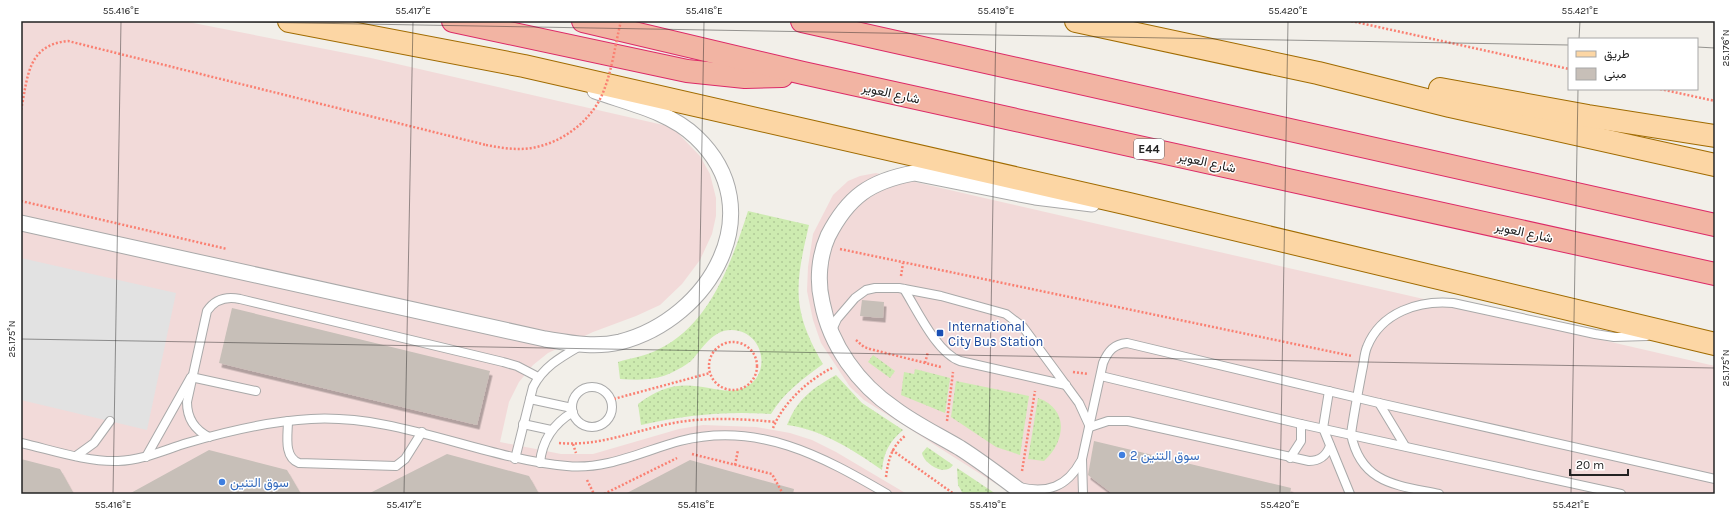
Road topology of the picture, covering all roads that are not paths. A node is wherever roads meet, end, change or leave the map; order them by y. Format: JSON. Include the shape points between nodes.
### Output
{"nodes":[{"id":1,"x":289,"y":21,"type":"edge"},
{"id":2,"x":453,"y":21,"type":"edge"},
{"id":3,"x":583,"y":21,"type":"edge"},
{"id":4,"x":802,"y":21,"type":"edge"},
{"id":5,"x":1076,"y":21,"type":"edge"},
{"id":6,"x":524,"y":66,"type":"junction"},
{"id":7,"x":803,"y":73,"type":"junction"},
{"id":8,"x":1318,"y":73,"type":"junction"},
{"id":9,"x":1715,"y":136,"type":"edge"},
{"id":10,"x":1715,"y":165,"type":"edge"},
{"id":11,"x":1129,"y":204,"type":"junction"},
{"id":12,"x":21,"y":223,"type":"edge"},
{"id":13,"x":1715,"y":224,"type":"edge"},
{"id":14,"x":1715,"y":274,"type":"edge"},
{"id":15,"x":904,"y":289,"type":"junction"},
{"id":16,"x":834,"y":326,"type":"junction"},
{"id":17,"x":1670,"y":334,"type":"junction"},
{"id":18,"x":1715,"y":344,"type":"edge"},
{"id":19,"x":581,"y":345,"type":"junction"},
{"id":20,"x":1101,"y":376,"type":"junction"},
{"id":21,"x":191,"y":377,"type":"junction"},
{"id":22,"x":538,"y":377,"type":"junction"},
{"id":23,"x":1066,"y":385,"type":"junction"},
{"id":24,"x":256,"y":391,"type":"dead end"},
{"id":25,"x":1329,"y":391,"type":"junction"},
{"id":26,"x":1357,"y":397,"type":"junction"},
{"id":27,"x":530,"y":399,"type":"junction"},
{"id":28,"x":1380,"y":403,"type":"junction"},
{"id":29,"x":572,"y":410,"type":"junction"},
{"id":30,"x":110,"y":421,"type":"dead end"},
{"id":31,"x":288,"y":421,"type":"junction"},
{"id":32,"x":523,"y":424,"type":"junction"},
{"id":33,"x":1301,"y":424,"type":"junction"},
{"id":34,"x":1090,"y":427,"type":"junction"},
{"id":35,"x":1323,"y":428,"type":"junction"},
{"id":36,"x":551,"y":430,"type":"junction"},
{"id":37,"x":422,"y":432,"type":"junction"},
{"id":38,"x":1351,"y":434,"type":"junction"},
{"id":39,"x":209,"y":437,"type":"junction"},
{"id":40,"x":21,"y":443,"type":"edge"},
{"id":41,"x":1330,"y":446,"type":"junction"},
{"id":42,"x":1405,"y":446,"type":"junction"},
{"id":43,"x":76,"y":456,"type":"junction"},
{"id":44,"x":146,"y":457,"type":"junction"},
{"id":45,"x":515,"y":458,"type":"junction"},
{"id":46,"x":1082,"y":458,"type":"junction"},
{"id":47,"x":1290,"y":458,"type":"junction"},
{"id":48,"x":540,"y":463,"type":"junction"},
{"id":49,"x":1715,"y":478,"type":"edge"},
{"id":50,"x":1017,"y":488,"type":"edge"},
{"id":51,"x":886,"y":493,"type":"edge"},
{"id":52,"x":1083,"y":494,"type":"edge"},
{"id":53,"x":1350,"y":494,"type":"edge"},
{"id":54,"x":1439,"y":494,"type":"edge"},
{"id":55,"x":1620,"y":494,"type":"edge"}],
"edges":[{"from":1,"to":6,"type":"main road"},
{"from":2,"to":7,"type":"highway","via":[[716,75],[774,77]]},
{"from":3,"to":7,"type":"highway","name":"شارع العوير","number":"E44"},
{"from":4,"to":13,"type":"highway"},
{"from":5,"to":8,"type":"main road"},
{"from":6,"to":11,"type":"main road"},
{"from":6,"to":19,"type":"street","via":[[655,112],[683,126],[715,158],[730,197],[731,225],[723,252],[708,280],[688,306],[656,328],[638,336],[606,344]]},
{"from":7,"to":14,"type":"highway","name":"شارع العوير","number":"E44"},
{"from":8,"to":9,"type":"main road","via":[[1398,82]]},
{"from":8,"to":10,"type":"main road","via":[[1450,106]]},
{"from":11,"to":16,"type":"street","via":[[1059,201],[914,173],[877,183],[860,193],[846,206],[824,245],[820,295]]},
{"from":11,"to":17,"type":"main road"},
{"from":12,"to":19,"type":"street"},
{"from":15,"to":16,"type":"lane","via":[[887,287],[866,290],[845,308]]},
{"from":15,"to":23,"type":"lane","via":[[941,296],[1012,317],[1025,330]]},
{"from":15,"to":23,"type":"lane","via":[[940,346],[951,357]]},
{"from":16,"to":50,"type":"street","via":[[847,362],[878,395],[893,408],[945,439]]},
{"from":17,"to":18,"type":"main road"},
{"from":17,"to":26,"type":"lane","via":[[1614,337],[1453,303],[1424,303],[1403,310],[1375,334],[1367,347]]},
{"from":19,"to":22,"type":"lane","via":[[556,360]]},
{"from":20,"to":25,"type":"lane","via":[[1103,363],[1110,351],[1121,343],[1127,343]]},
{"from":20,"to":33,"type":"lane"},
{"from":20,"to":34,"type":"lane"},
{"from":21,"to":22,"type":"lane","via":[[207,311],[218,300],[233,298],[517,366]]},
{"from":21,"to":24,"type":"lane"},
{"from":21,"to":39,"type":"lane","via":[[187,402],[189,415],[196,428]]},
{"from":21,"to":44,"type":"lane"},
{"from":22,"to":27,"type":"lane"},
{"from":23,"to":34,"type":"lane","via":[[1079,403]]},
{"from":25,"to":26,"type":"lane"},
{"from":25,"to":35,"type":"lane"},
{"from":26,"to":28,"type":"lane"},
{"from":26,"to":38,"type":"lane"},
{"from":27,"to":29,"type":"lane"},
{"from":27,"to":32,"type":"lane"},
{"from":28,"to":42,"type":"lane"},
{"from":28,"to":49,"type":"lane"},
{"from":29,"to":29,"type":"lane","via":[[575,396],[585,388],[597,388],[607,394],[612,406],[608,418],[598,426],[586,426]]},
{"from":29,"to":36,"type":"lane"},
{"from":30,"to":43,"type":"lane","via":[[94,444]]},
{"from":31,"to":37,"type":"lane","via":[[338,420]]},
{"from":31,"to":37,"type":"lane","via":[[288,452],[292,460],[299,463],[396,466],[406,459]]},
{"from":31,"to":39,"type":"lane"},
{"from":32,"to":36,"type":"lane"},
{"from":32,"to":45,"type":"lane"},
{"from":33,"to":35,"type":"lane"},
{"from":33,"to":47,"type":"lane","via":[[1301,442]]},
{"from":34,"to":46,"type":"lane"},
{"from":34,"to":47,"type":"lane","via":[[1108,421],[1128,421]]},
{"from":35,"to":38,"type":"lane"},
{"from":35,"to":41,"type":"lane"},
{"from":36,"to":48,"type":"lane","via":[[544,442]]},
{"from":37,"to":45,"type":"lane"},
{"from":38,"to":42,"type":"lane"},
{"from":38,"to":54,"type":"lane","via":[[1359,460],[1378,478]]},
{"from":39,"to":44,"type":"lane"},
{"from":40,"to":43,"type":"lane"},
{"from":41,"to":47,"type":"lane","via":[[1325,455],[1315,461]]},
{"from":41,"to":53,"type":"lane"},
{"from":42,"to":55,"type":"lane"},
{"from":43,"to":44,"type":"lane","via":[[101,461]]},
{"from":45,"to":48,"type":"lane"},
{"from":46,"to":50,"type":"lane","via":[[1072,474],[1057,486],[1045,490]]},
{"from":46,"to":52,"type":"lane"},
{"from":48,"to":51,"type":"lane","via":[[580,467],[609,463],[680,441],[706,436],[740,435],[768,439],[807,452]]}]}
